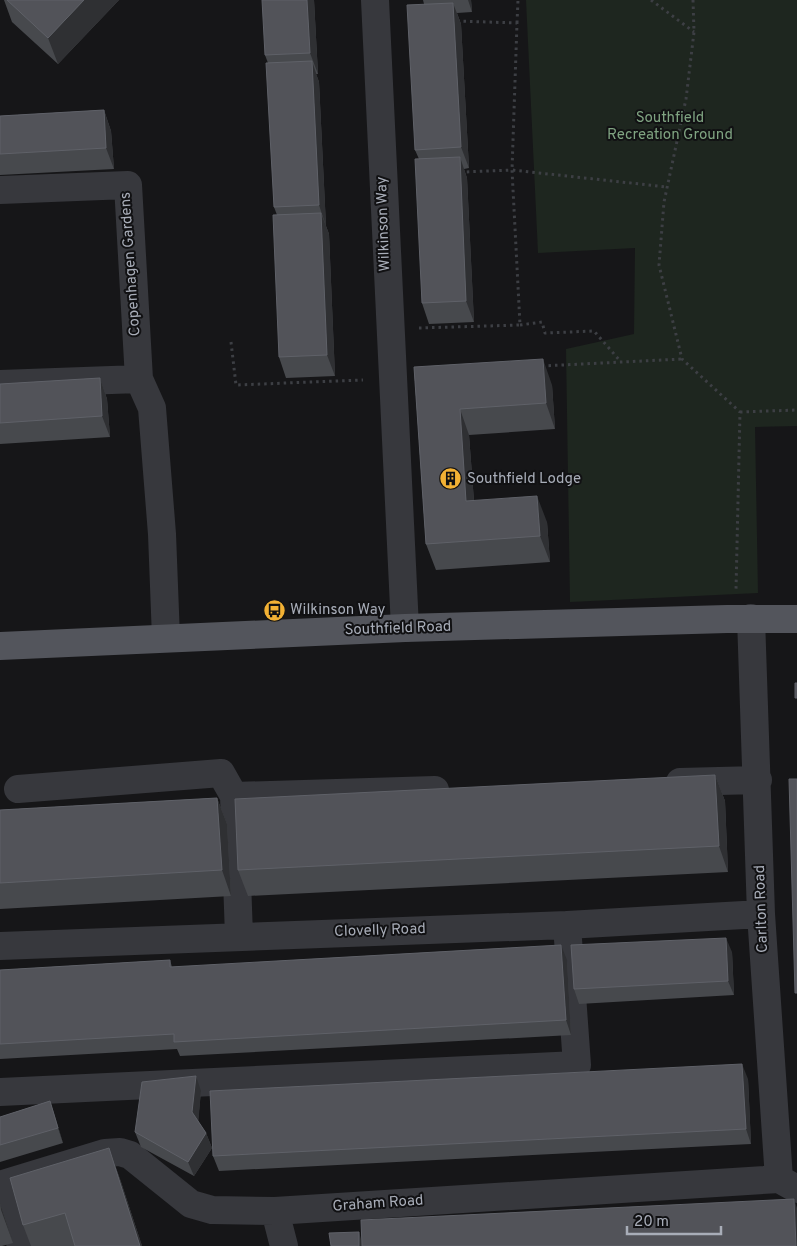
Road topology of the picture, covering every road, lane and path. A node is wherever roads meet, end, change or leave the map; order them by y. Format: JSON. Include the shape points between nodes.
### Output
{"nodes":[{"id":1,"x":374,"y":0,"type":"edge"},
{"id":2,"x":518,"y":0,"type":"edge"},
{"id":3,"x":651,"y":0,"type":"edge"},
{"id":4,"x":693,"y":0,"type":"edge"},
{"id":5,"x":451,"y":21,"type":"edge"},
{"id":6,"x":517,"y":23,"type":"junction"},
{"id":7,"x":694,"y":32,"type":"junction"},
{"id":8,"x":512,"y":170,"type":"junction"},
{"id":9,"x":462,"y":172,"type":"edge"},
{"id":10,"x":667,"y":187,"type":"junction"},
{"id":11,"x":0,"y":190,"type":"edge"},
{"id":12,"x":520,"y":325,"type":"junction"},
{"id":13,"x":389,"y":329,"type":"junction"},
{"id":14,"x":231,"y":342,"type":"dead end"},
{"id":15,"x":682,"y":359,"type":"junction"},
{"id":16,"x":622,"y":362,"type":"junction"},
{"id":17,"x":535,"y":366,"type":"edge"},
{"id":18,"x":139,"y":379,"type":"junction"},
{"id":19,"x":391,"y":379,"type":"junction"},
{"id":20,"x":0,"y":384,"type":"edge"},
{"id":21,"x":797,"y":410,"type":"edge"},
{"id":22,"x":740,"y":412,"type":"junction"},
{"id":23,"x":736,"y":593,"type":"dead end"},
{"id":24,"x":751,"y":618,"type":"junction"},
{"id":25,"x":797,"y":619,"type":"edge"},
{"id":26,"x":404,"y":628,"type":"junction"},
{"id":27,"x":166,"y":638,"type":"junction"},
{"id":28,"x":0,"y":646,"type":"edge"},
{"id":29,"x":758,"y":780,"type":"junction"},
{"id":30,"x":659,"y":783,"type":"edge"},
{"id":31,"x":18,"y":789,"type":"dead end"},
{"id":32,"x":461,"y":789,"type":"edge"},
{"id":33,"x":234,"y":796,"type":"junction"},
{"id":34,"x":761,"y":914,"type":"junction"},
{"id":35,"x":567,"y":925,"type":"junction"},
{"id":36,"x":239,"y":936,"type":"junction"},
{"id":37,"x":0,"y":946,"type":"edge"},
{"id":38,"x":0,"y":1092,"type":"edge"},
{"id":39,"x":2,"y":1184,"type":"edge"},
{"id":40,"x":788,"y":1184,"type":"edge"},
{"id":41,"x":275,"y":1211,"type":"junction"},
{"id":42,"x":21,"y":1246,"type":"edge"},
{"id":43,"x":284,"y":1246,"type":"edge"}],
"edges":[{"from":1,"to":13,"type":"street","name":"Wilkinson Way"},
{"from":2,"to":6,"type":"path"},
{"from":3,"to":7,"type":"path"},
{"from":4,"to":7,"type":"path"},
{"from":5,"to":6,"type":"path"},
{"from":6,"to":8,"type":"path"},
{"from":7,"to":10,"type":"path","via":[[686,99]]},
{"from":8,"to":9,"type":"path"},
{"from":8,"to":10,"type":"path"},
{"from":8,"to":12,"type":"path"},
{"from":10,"to":15,"type":"path","via":[[659,265]]},
{"from":11,"to":18,"type":"street","name":"Copenhagen Gardens","via":[[128,186]]},
{"from":12,"to":13,"type":"path"},
{"from":12,"to":16,"type":"path","via":[[542,322],[545,333],[594,331]]},
{"from":13,"to":19,"type":"street","name":"Wilkinson Way"},
{"from":14,"to":19,"type":"path","via":[[236,385]]},
{"from":15,"to":16,"type":"path"},
{"from":15,"to":22,"type":"path"},
{"from":16,"to":17,"type":"path"},
{"from":18,"to":20,"type":"street"},
{"from":18,"to":27,"type":"street","name":"Copenhagen Gardens","via":[[152,408]]},
{"from":19,"to":26,"type":"street","name":"Wilkinson Way"},
{"from":21,"to":22,"type":"path"},
{"from":22,"to":23,"type":"path"},
{"from":24,"to":25,"type":"main road","name":"Southfield Road"},
{"from":24,"to":26,"type":"main road","name":"Southfield Road"},
{"from":24,"to":29,"type":"street","name":"Carlton Road"},
{"from":26,"to":27,"type":"main road","name":"Southfield Road"},
{"from":27,"to":28,"type":"main road","name":"Southfield Road"},
{"from":29,"to":30,"type":"street"},
{"from":29,"to":34,"type":"street","name":"Carlton Road"},
{"from":31,"to":33,"type":"street","via":[[221,773]]},
{"from":32,"to":33,"type":"street"},
{"from":33,"to":36,"type":"street"},
{"from":34,"to":35,"type":"street","name":"Clovelly Road"},
{"from":34,"to":40,"type":"street","name":"Carlton Road"},
{"from":35,"to":36,"type":"street","name":"Clovelly Road"},
{"from":35,"to":38,"type":"street","via":[[577,1065]]},
{"from":36,"to":37,"type":"street","name":"Clovelly Road"},
{"from":39,"to":41,"type":"street","name":"Graham Road","via":[[105,1153],[120,1152],[130,1155],[191,1204],[212,1210]]},
{"from":39,"to":42,"type":"street"},
{"from":40,"to":41,"type":"street","name":"Graham Road"},
{"from":41,"to":43,"type":"street"}]}
